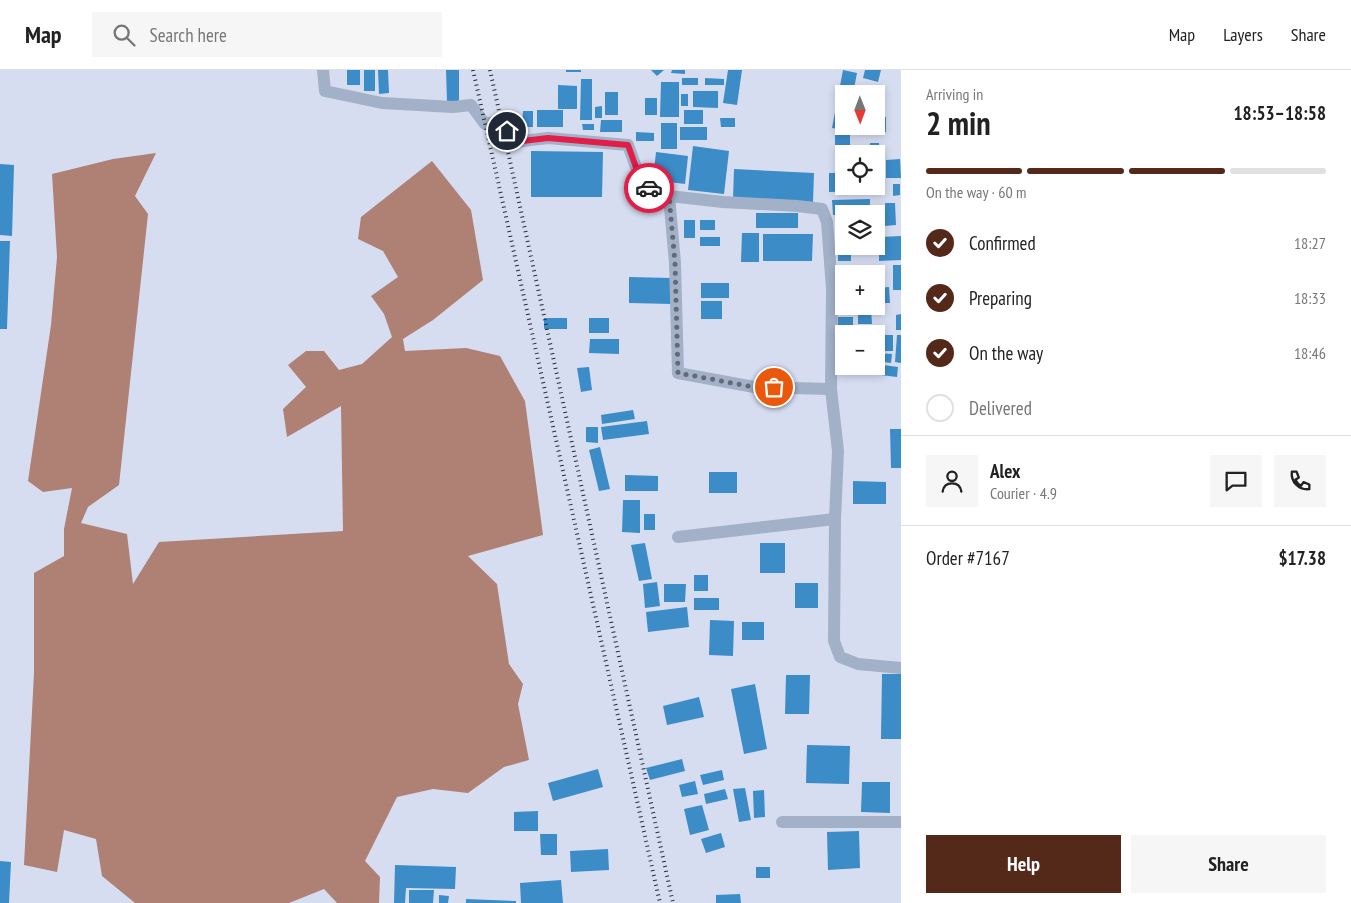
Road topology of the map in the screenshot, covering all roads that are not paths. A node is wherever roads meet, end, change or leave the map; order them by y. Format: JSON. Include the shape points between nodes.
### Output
{"nodes":[{"id":1,"x":322,"y":70,"type":"edge"},
{"id":2,"x":669,"y":196,"type":"junction"},
{"id":3,"x":831,"y":389,"type":"junction"},
{"id":4,"x":835,"y":519,"type":"junction"},
{"id":5,"x":678,"y":537,"type":"dead end"},
{"id":6,"x":901,"y":668,"type":"edge"},
{"id":7,"x":782,"y":822,"type":"dead end"},
{"id":8,"x":901,"y":822,"type":"edge"}],
"edges":[{"from":1,"to":2,"type":"street","via":[[325,91],[382,103],[471,105],[485,124],[501,121],[514,142],[548,138],[628,145],[642,184]]},
{"from":2,"to":3,"type":"street","via":[[675,263],[678,373],[754,387]]},
{"from":2,"to":3,"type":"street","via":[[822,209],[827,222],[832,289]]},
{"from":3,"to":4,"type":"street","via":[[838,451]]},
{"from":4,"to":5,"type":"street"},
{"from":4,"to":6,"type":"street","via":[[834,641],[840,656],[858,664]]},
{"from":7,"to":8,"type":"street"}]}
